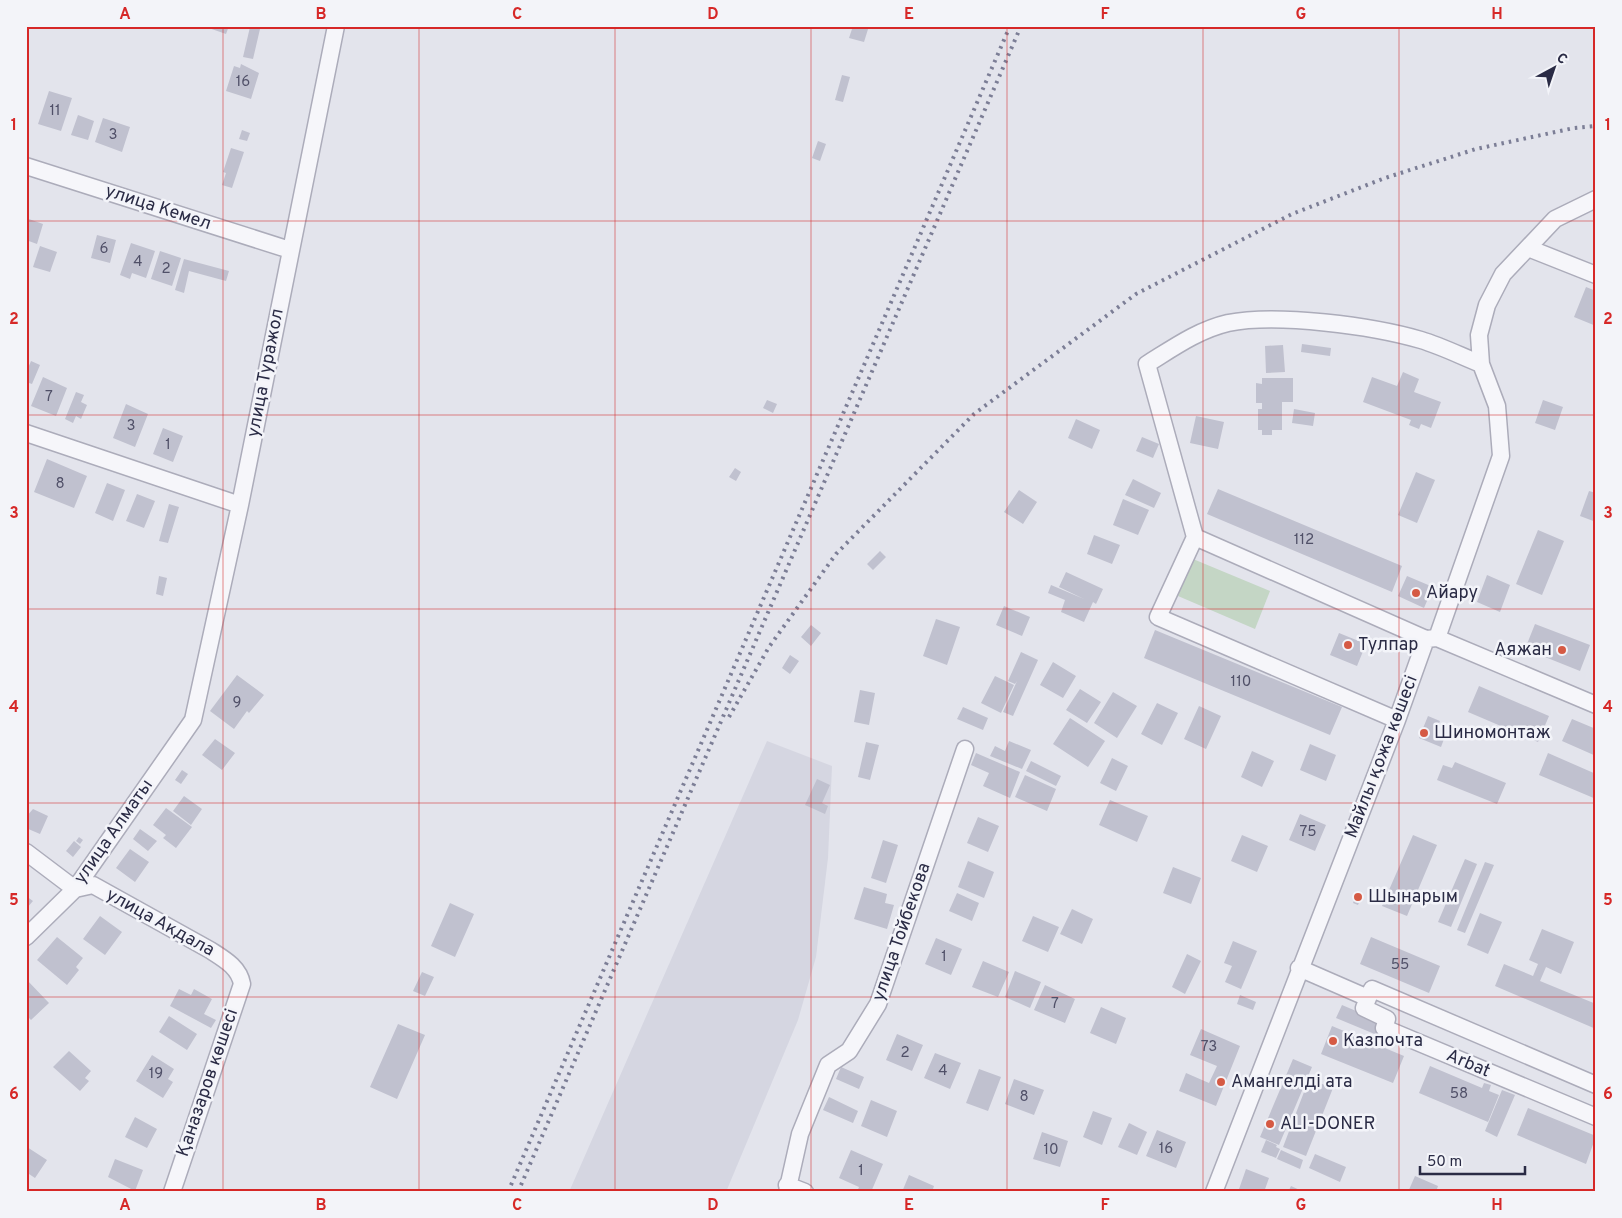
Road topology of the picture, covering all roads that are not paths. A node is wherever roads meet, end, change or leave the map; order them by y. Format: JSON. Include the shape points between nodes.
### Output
{"nodes":[{"id":1,"x":336,"y":26,"type":"edge"},
{"id":2,"x":26,"y":166,"type":"edge"},
{"id":3,"x":1596,"y":200,"type":"edge"},
{"id":4,"x":1528,"y":248,"type":"junction"},
{"id":5,"x":290,"y":250,"type":"junction"},
{"id":6,"x":1596,"y":275,"type":"edge"},
{"id":7,"x":1481,"y":364,"type":"junction"},
{"id":8,"x":26,"y":433,"type":"edge"},
{"id":9,"x":240,"y":505,"type":"junction"},
{"id":10,"x":1195,"y":537,"type":"junction"},
{"id":11,"x":1432,"y":638,"type":"junction"},
{"id":12,"x":1596,"y":705,"type":"edge"},
{"id":13,"x":193,"y":720,"type":"joint"},
{"id":14,"x":1397,"y":720,"type":"junction"},
{"id":15,"x":965,"y":749,"type":"dead end"},
{"id":16,"x":26,"y":852,"type":"edge"},
{"id":17,"x":75,"y":890,"type":"junction"},
{"id":18,"x":26,"y":937,"type":"edge"},
{"id":19,"x":1299,"y":968,"type":"junction"},
{"id":20,"x":241,"y":974,"type":"joint"},
{"id":21,"x":1368,"y":998,"type":"junction"},
{"id":22,"x":1596,"y":1085,"type":"edge"},
{"id":23,"x":1596,"y":1118,"type":"edge"},
{"id":24,"x":787,"y":1188,"type":"edge"},
{"id":25,"x":172,"y":1192,"type":"edge"},
{"id":26,"x":805,"y":1192,"type":"edge"},
{"id":27,"x":1214,"y":1192,"type":"edge"}],
"edges":[{"from":1,"to":5,"type":"street","name":"улица Туражол"},
{"from":2,"to":5,"type":"street","name":"улица Кемел"},
{"from":3,"to":4,"type":"street","name":"Майлы қожа көшесі","via":[[1555,219]]},
{"from":4,"to":6,"type":"street"},
{"from":4,"to":7,"type":"street","name":"Майлы қожа көшесі","via":[[1503,274],[1487,305],[1479,335]]},
{"from":5,"to":9,"type":"street","name":"улица Туражол"},
{"from":7,"to":10,"type":"street","via":[[1421,340],[1351,326],[1260,320],[1228,323],[1196,334],[1147,364]]},
{"from":7,"to":11,"type":"street","name":"Майлы қожа көшесі","via":[[1497,406],[1501,456]]},
{"from":8,"to":9,"type":"street"},
{"from":9,"to":13,"type":"street","name":"улица Туражол"},
{"from":10,"to":11,"type":"street"},
{"from":10,"to":14,"type":"street","via":[[1158,618]]},
{"from":11,"to":12,"type":"street"},
{"from":11,"to":14,"type":"street","name":"Майлы қожа көшесі"},
{"from":13,"to":17,"type":"street","name":"улица Алматы"},
{"from":14,"to":19,"type":"street","name":"Майлы қожа көшесі"},
{"from":15,"to":24,"type":"street","name":"улица Тойбекова","via":[[878,1004],[849,1051],[828,1065],[800,1134]]},
{"from":16,"to":17,"type":"street"},
{"from":17,"to":18,"type":"street","name":"улица Алматы"},
{"from":17,"to":20,"type":"street","name":"улица Акдала","via":[[93,885],[219,955]]},
{"from":19,"to":21,"type":"street"},
{"from":19,"to":27,"type":"street","name":"Майлы қожа көшесі"},
{"from":20,"to":25,"type":"street","name":"Қаназаров көшесі","via":[[242,984]]},
{"from":21,"to":22,"type":"street","name":"Arbat","via":[[1372,989]]},
{"from":21,"to":23,"type":"street","name":"Arbat","via":[[1364,1008],[1387,1019],[1384,1028]]},
{"from":24,"to":26,"type":"street"}]}
